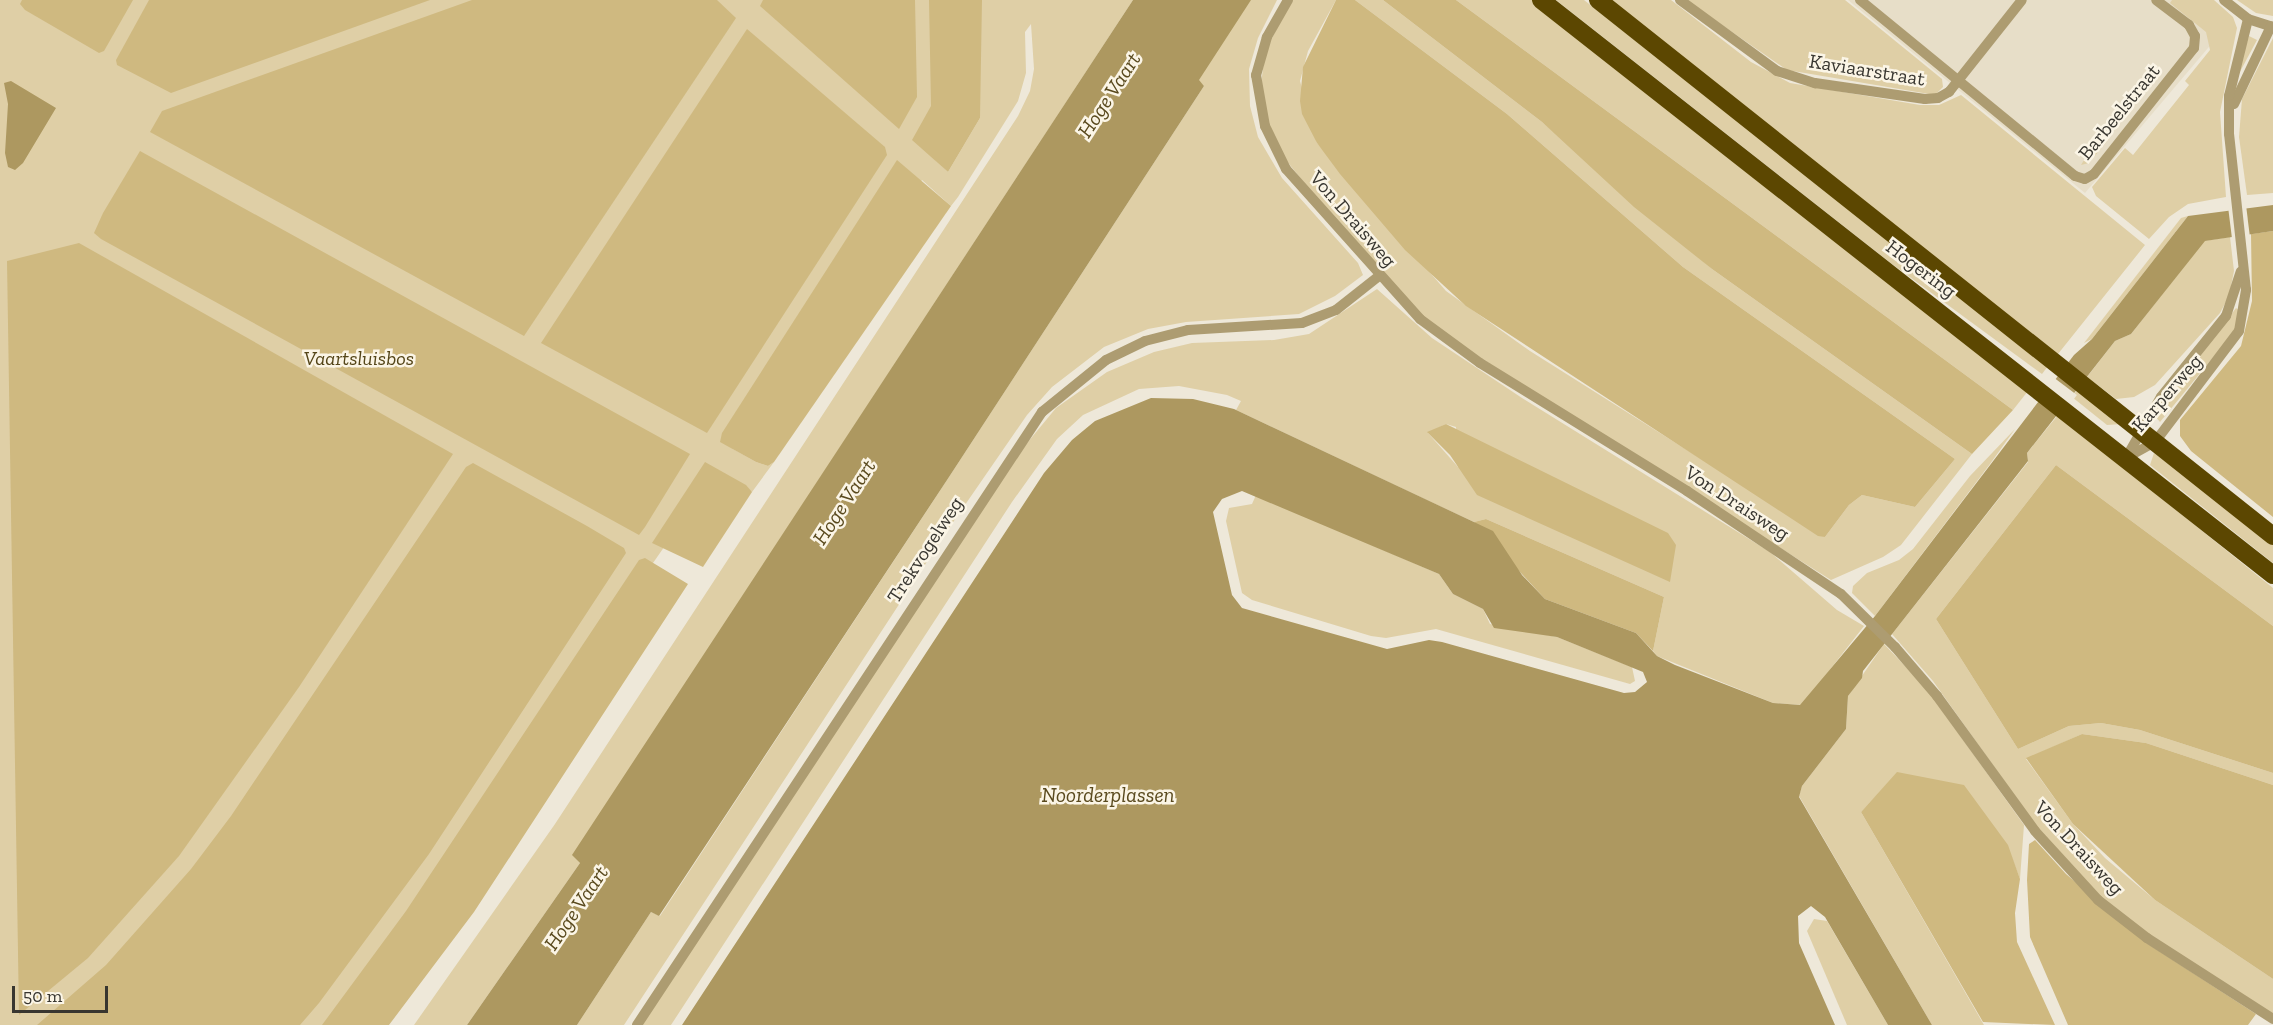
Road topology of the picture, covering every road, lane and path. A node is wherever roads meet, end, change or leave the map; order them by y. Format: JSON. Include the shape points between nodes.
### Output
{"nodes":[{"id":1,"x":1288,"y":0,"type":"edge"},
{"id":2,"x":1541,"y":0,"type":"edge"},
{"id":3,"x":1598,"y":0,"type":"edge"},
{"id":4,"x":1680,"y":0,"type":"edge"},
{"id":5,"x":1860,"y":0,"type":"edge"},
{"id":6,"x":2022,"y":0,"type":"edge"},
{"id":7,"x":2156,"y":0,"type":"edge"},
{"id":8,"x":2224,"y":0,"type":"edge"},
{"id":9,"x":2248,"y":18,"type":"junction"},
{"id":10,"x":2272,"y":26,"type":"edge"},
{"id":11,"x":1958,"y":82,"type":"junction"},
{"id":12,"x":2229,"y":134,"type":"junction"},
{"id":13,"x":2244,"y":264,"type":"junction"},
{"id":14,"x":1379,"y":276,"type":"junction"},
{"id":15,"x":2140,"y":430,"type":"junction"},
{"id":16,"x":2155,"y":442,"type":"junction"},
{"id":17,"x":2126,"y":458,"type":"junction"},
{"id":18,"x":2273,"y":536,"type":"edge"},
{"id":19,"x":2273,"y":575,"type":"edge"},
{"id":20,"x":2273,"y":1019,"type":"edge"},
{"id":21,"x":637,"y":1025,"type":"edge"}],
"edges":[{"from":1,"to":14,"type":"street","name":"Von Draisweg","via":[[1267,37],[1256,75],[1265,126],[1286,169]]},
{"from":2,"to":17,"type":"highway","name":"Hogering"},
{"from":3,"to":15,"type":"highway","name":"Hogering"},
{"from":4,"to":11,"type":"street","name":"Kaviaarstraat","via":[[1777,71],[1815,83],[1925,99],[1938,98]]},
{"from":5,"to":11,"type":"street"},
{"from":6,"to":11,"type":"street","name":"Kaviaarstraat"},
{"from":7,"to":11,"type":"street","name":"Barbeelstraat","via":[[2189,25],[2195,36],[2193,48],[2094,174],[2085,179],[2074,176]]},
{"from":8,"to":9,"type":"street","name":"Karperweg"},
{"from":9,"to":10,"type":"street","name":"Karperweg"},
{"from":9,"to":12,"type":"street","name":"Karperweg","via":[[2232,74]]},
{"from":10,"to":12,"type":"street","name":"Karperweg","via":[[2236,93]]},
{"from":12,"to":13,"type":"street","name":"Karperweg"},
{"from":13,"to":15,"type":"street","name":"Karperweg","via":[[2226,316]]},
{"from":13,"to":16,"type":"street","name":"Karperweg","via":[[2246,290],[2239,331]]},
{"from":14,"to":20,"type":"street","name":"Von Draisweg","via":[[1420,319],[1480,363],[1822,580],[1895,646],[1937,696],[2035,831],[2098,900],[2147,938]]},
{"from":14,"to":21,"type":"street","name":"Trekvogelweg","via":[[1336,310],[1302,322],[1188,330],[1145,341],[1106,360],[1042,412]]},
{"from":15,"to":16,"type":"highway","name":"Hogering"},
{"from":15,"to":17,"type":"street","name":"Karperweg"},
{"from":16,"to":17,"type":"street","name":"Karperweg"},
{"from":16,"to":18,"type":"highway","name":"Hogering"},
{"from":17,"to":19,"type":"highway","name":"Hogering"}]}
